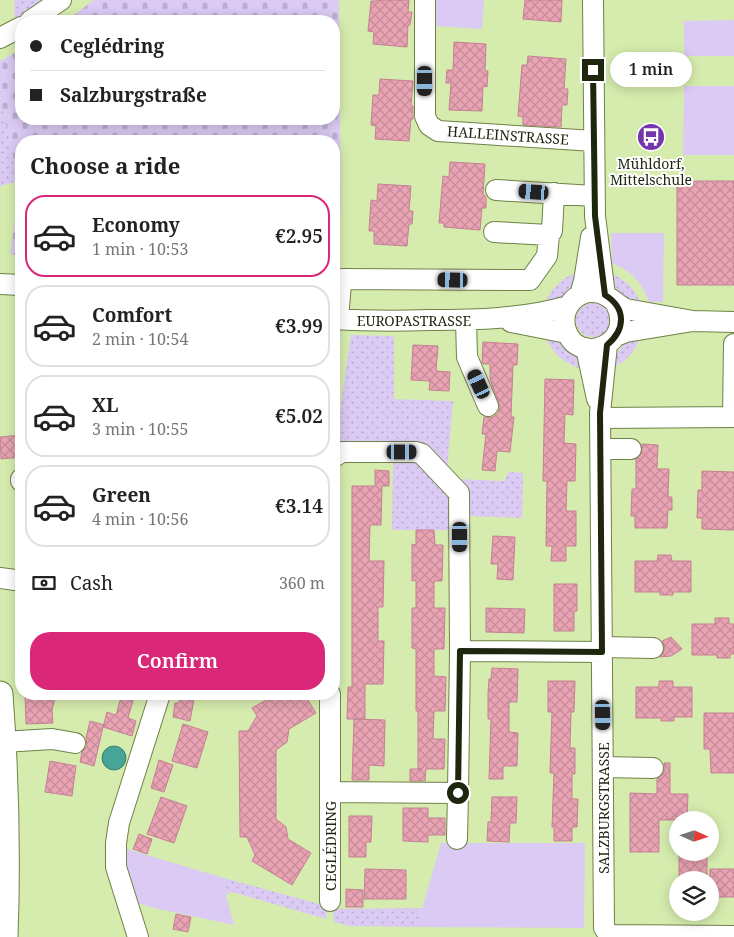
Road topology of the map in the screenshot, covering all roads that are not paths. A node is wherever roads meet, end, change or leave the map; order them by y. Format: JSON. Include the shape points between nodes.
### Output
{"nodes":[{"id":1,"x":61,"y":0,"type":"edge"},
{"id":2,"x":425,"y":0,"type":"edge"},
{"id":3,"x":593,"y":0,"type":"edge"},
{"id":4,"x":39,"y":15,"type":"edge"},
{"id":5,"x":15,"y":30,"type":"edge"},
{"id":6,"x":0,"y":38,"type":"edge"},
{"id":7,"x":594,"y":141,"type":"junction"},
{"id":8,"x":496,"y":190,"type":"dead end"},
{"id":9,"x":554,"y":194,"type":"junction"},
{"id":10,"x":595,"y":206,"type":"junction"},
{"id":11,"x":494,"y":232,"type":"dead end"},
{"id":12,"x":550,"y":234,"type":"junction"},
{"id":13,"x":0,"y":284,"type":"edge"},
{"id":14,"x":15,"y":285,"type":"edge"},
{"id":15,"x":340,"y":290,"type":"edge"},
{"id":16,"x":611,"y":300,"type":"junction"},
{"id":17,"x":574,"y":301,"type":"junction"},
{"id":18,"x":340,"y":320,"type":"edge"},
{"id":19,"x":466,"y":320,"type":"junction"},
{"id":20,"x":495,"y":320,"type":"junction"},
{"id":21,"x":693,"y":321,"type":"junction"},
{"id":22,"x":734,"y":322,"type":"edge"},
{"id":23,"x":567,"y":333,"type":"junction"},
{"id":24,"x":734,"y":338,"type":"edge"},
{"id":25,"x":612,"y":341,"type":"junction"},
{"id":26,"x":734,"y":344,"type":"edge"},
{"id":27,"x":586,"y":348,"type":"junction"},
{"id":28,"x":488,"y":406,"type":"dead end"},
{"id":29,"x":600,"y":416,"type":"junction"},
{"id":30,"x":600,"y":449,"type":"junction"},
{"id":31,"x":631,"y":449,"type":"dead end"},
{"id":32,"x":340,"y":452,"type":"edge"},
{"id":33,"x":0,"y":578,"type":"edge"},
{"id":34,"x":15,"y":580,"type":"edge"},
{"id":35,"x":654,"y":648,"type":"dead end"},
{"id":36,"x":602,"y":649,"type":"junction"},
{"id":37,"x":460,"y":651,"type":"junction"},
{"id":38,"x":0,"y":694,"type":"edge"},
{"id":39,"x":158,"y":700,"type":"edge"},
{"id":40,"x":330,"y":700,"type":"edge"},
{"id":41,"x":3,"y":742,"type":"junction"},
{"id":42,"x":75,"y":743,"type":"dead end"},
{"id":43,"x":603,"y":768,"type":"junction"},
{"id":44,"x":653,"y":768,"type":"dead end"},
{"id":45,"x":330,"y":792,"type":"junction"},
{"id":46,"x":458,"y":793,"type":"junction"},
{"id":47,"x":457,"y":839,"type":"dead end"},
{"id":48,"x":330,"y":901,"type":"dead end"},
{"id":49,"x":606,"y":935,"type":"edge"},
{"id":50,"x":734,"y":936,"type":"edge"},
{"id":51,"x":5,"y":937,"type":"edge"},
{"id":52,"x":138,"y":937,"type":"edge"}],
"edges":[{"from":1,"to":4,"type":"street"},
{"from":2,"to":7,"type":"street","name":"HALLEINSTRASSE","via":[[425,116],[430,125],[438,131]]},
{"from":3,"to":7,"type":"street"},
{"from":5,"to":6,"type":"street"},
{"from":7,"to":10,"type":"street"},
{"from":8,"to":9,"type":"street"},
{"from":9,"to":10,"type":"street"},
{"from":9,"to":12,"type":"street"},
{"from":10,"to":16,"type":"street"},
{"from":10,"to":17,"type":"street","via":[[584,281]]},
{"from":11,"to":12,"type":"street"},
{"from":12,"to":15,"type":"street","via":[[547,256],[530,280],[343,279]]},
{"from":13,"to":14,"type":"street"},
{"from":16,"to":17,"type":"street","via":[[592,292]]},
{"from":16,"to":21,"type":"street","via":[[626,309]]},
{"from":16,"to":25,"type":"street","via":[[621,317],[619,330]]},
{"from":17,"to":20,"type":"street","name":"EUROPASTRASSE","via":[[553,310]]},
{"from":17,"to":23,"type":"street","via":[[564,320]]},
{"from":18,"to":19,"type":"street","name":"EUROPASTRASSE"},
{"from":19,"to":20,"type":"street","name":"EUROPASTRASSE"},
{"from":19,"to":28,"type":"street","via":[[467,357]]},
{"from":20,"to":23,"type":"street","name":"EUROPASTRASSE"},
{"from":21,"to":22,"type":"street"},
{"from":21,"to":25,"type":"street","via":[[626,332]]},
{"from":22,"to":24,"type":"street"},
{"from":23,"to":27,"type":"street","via":[[575,343]]},
{"from":25,"to":27,"type":"street","via":[[593,349]]},
{"from":25,"to":29,"type":"street","name":"SALZBURGSTRASSE"},
{"from":26,"to":29,"type":"street","via":[[733,417]]},
{"from":27,"to":29,"type":"street","name":"SALZBURGSTRASSE"},
{"from":29,"to":30,"type":"street","name":"SALZBURGSTRASSE"},
{"from":30,"to":31,"type":"street"},
{"from":30,"to":36,"type":"street","name":"SALZBURGSTRASSE"},
{"from":32,"to":37,"type":"street","via":[[422,454],[459,493]]},
{"from":33,"to":34,"type":"street"},
{"from":35,"to":36,"type":"street"},
{"from":36,"to":37,"type":"street"},
{"from":36,"to":43,"type":"street","name":"SALZBURGSTRASSE"},
{"from":37,"to":46,"type":"street"},
{"from":38,"to":41,"type":"main road"},
{"from":39,"to":52,"type":"street","via":[[119,823],[116,843],[116,867]]},
{"from":40,"to":45,"type":"street","name":"CEGLÉDRING"},
{"from":41,"to":42,"type":"street","via":[[52,739]]},
{"from":41,"to":51,"type":"main road"},
{"from":43,"to":44,"type":"street"},
{"from":43,"to":49,"type":"street","name":"SALZBURGSTRASSE"},
{"from":45,"to":46,"type":"street","name":"CEGLÉDRING"},
{"from":45,"to":48,"type":"street","name":"CEGLÉDRING"},
{"from":46,"to":47,"type":"street"},
{"from":49,"to":50,"type":"street"}]}
